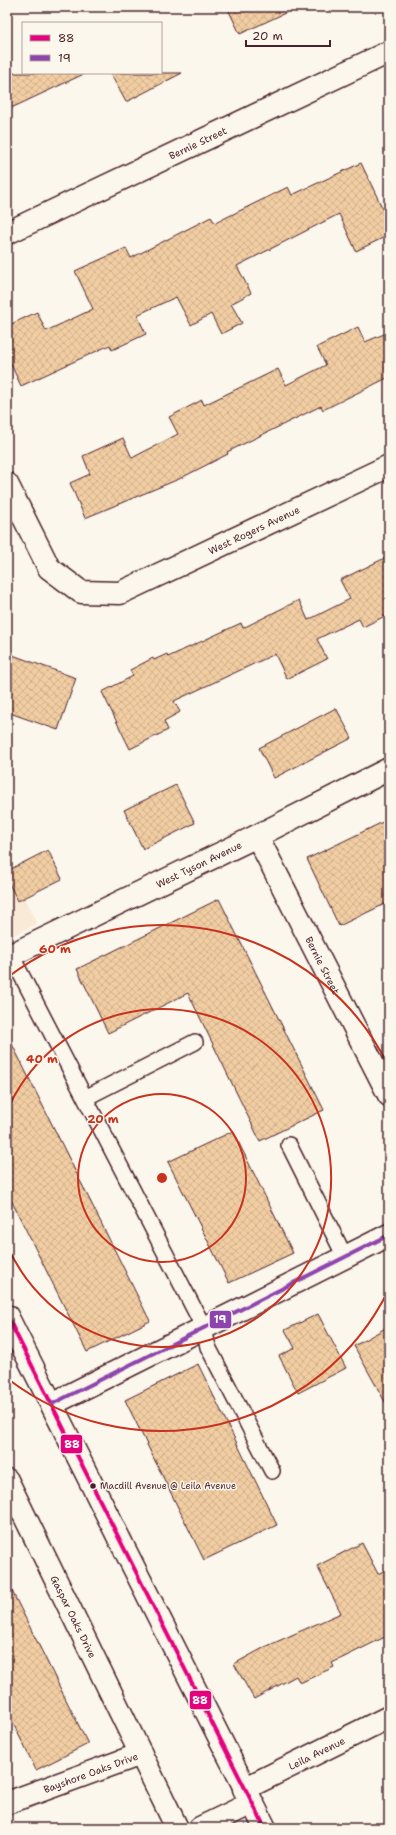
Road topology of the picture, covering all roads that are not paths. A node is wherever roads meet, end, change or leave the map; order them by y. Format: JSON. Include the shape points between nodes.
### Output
{"nodes":[{"id":1,"x":389,"y":52,"type":"edge"},
{"id":2,"x":7,"y":233,"type":"edge"},
{"id":3,"x":389,"y":466,"type":"edge"},
{"id":4,"x":7,"y":484,"type":"edge"},
{"id":5,"x":389,"y":769,"type":"edge"},
{"id":6,"x":257,"y":836,"type":"junction"},
{"id":7,"x":9,"y":956,"type":"edge"},
{"id":8,"x":195,"y":1042,"type":"dead end"},
{"id":9,"x":389,"y":1095,"type":"edge"},
{"id":10,"x":85,"y":1098,"type":"junction"},
{"id":11,"x":289,"y":1145,"type":"dead end"},
{"id":12,"x":389,"y":1235,"type":"edge"},
{"id":13,"x":345,"y":1257,"type":"junction"},
{"id":14,"x":7,"y":1316,"type":"edge"},
{"id":15,"x":204,"y":1328,"type":"junction"},
{"id":16,"x":52,"y":1404,"type":"junction"},
{"id":17,"x":272,"y":1471,"type":"dead end"},
{"id":18,"x":7,"y":1480,"type":"edge"},
{"id":19,"x":389,"y":1717,"type":"edge"},
{"id":20,"x":141,"y":1754,"type":"junction"},
{"id":21,"x":248,"y":1796,"type":"junction"},
{"id":22,"x":7,"y":1803,"type":"edge"},
{"id":23,"x":177,"y":1828,"type":"edge"},
{"id":24,"x":200,"y":1828,"type":"edge"},
{"id":25,"x":265,"y":1828,"type":"edge"}],
"edges":[{"from":1,"to":2,"type":"street","name":"Bernie Street"},
{"from":3,"to":4,"type":"street","name":"West Rogers Avenue","via":[[120,593],[81,592],[49,568]]},
{"from":5,"to":6,"type":"street","name":"West Tyson Avenue"},
{"from":6,"to":7,"type":"street","name":"West Tyson Avenue"},
{"from":6,"to":9,"type":"street","name":"Bernie Street"},
{"from":7,"to":10,"type":"lane"},
{"from":8,"to":10,"type":"lane"},
{"from":10,"to":15,"type":"lane"},
{"from":11,"to":13,"type":"lane"},
{"from":12,"to":13,"type":"street"},
{"from":13,"to":15,"type":"street"},
{"from":14,"to":16,"type":"street"},
{"from":15,"to":16,"type":"street"},
{"from":15,"to":17,"type":"lane","via":[[208,1347]]},
{"from":16,"to":21,"type":"street"},
{"from":18,"to":20,"type":"street","name":"Gaspar Oaks Drive"},
{"from":19,"to":21,"type":"street","name":"Leila Avenue"},
{"from":20,"to":22,"type":"street","name":"Bayshore Oaks Drive"},
{"from":20,"to":23,"type":"street","name":"Bayshore Oaks Drive"},
{"from":21,"to":24,"type":"street"},
{"from":21,"to":25,"type":"street"}]}
